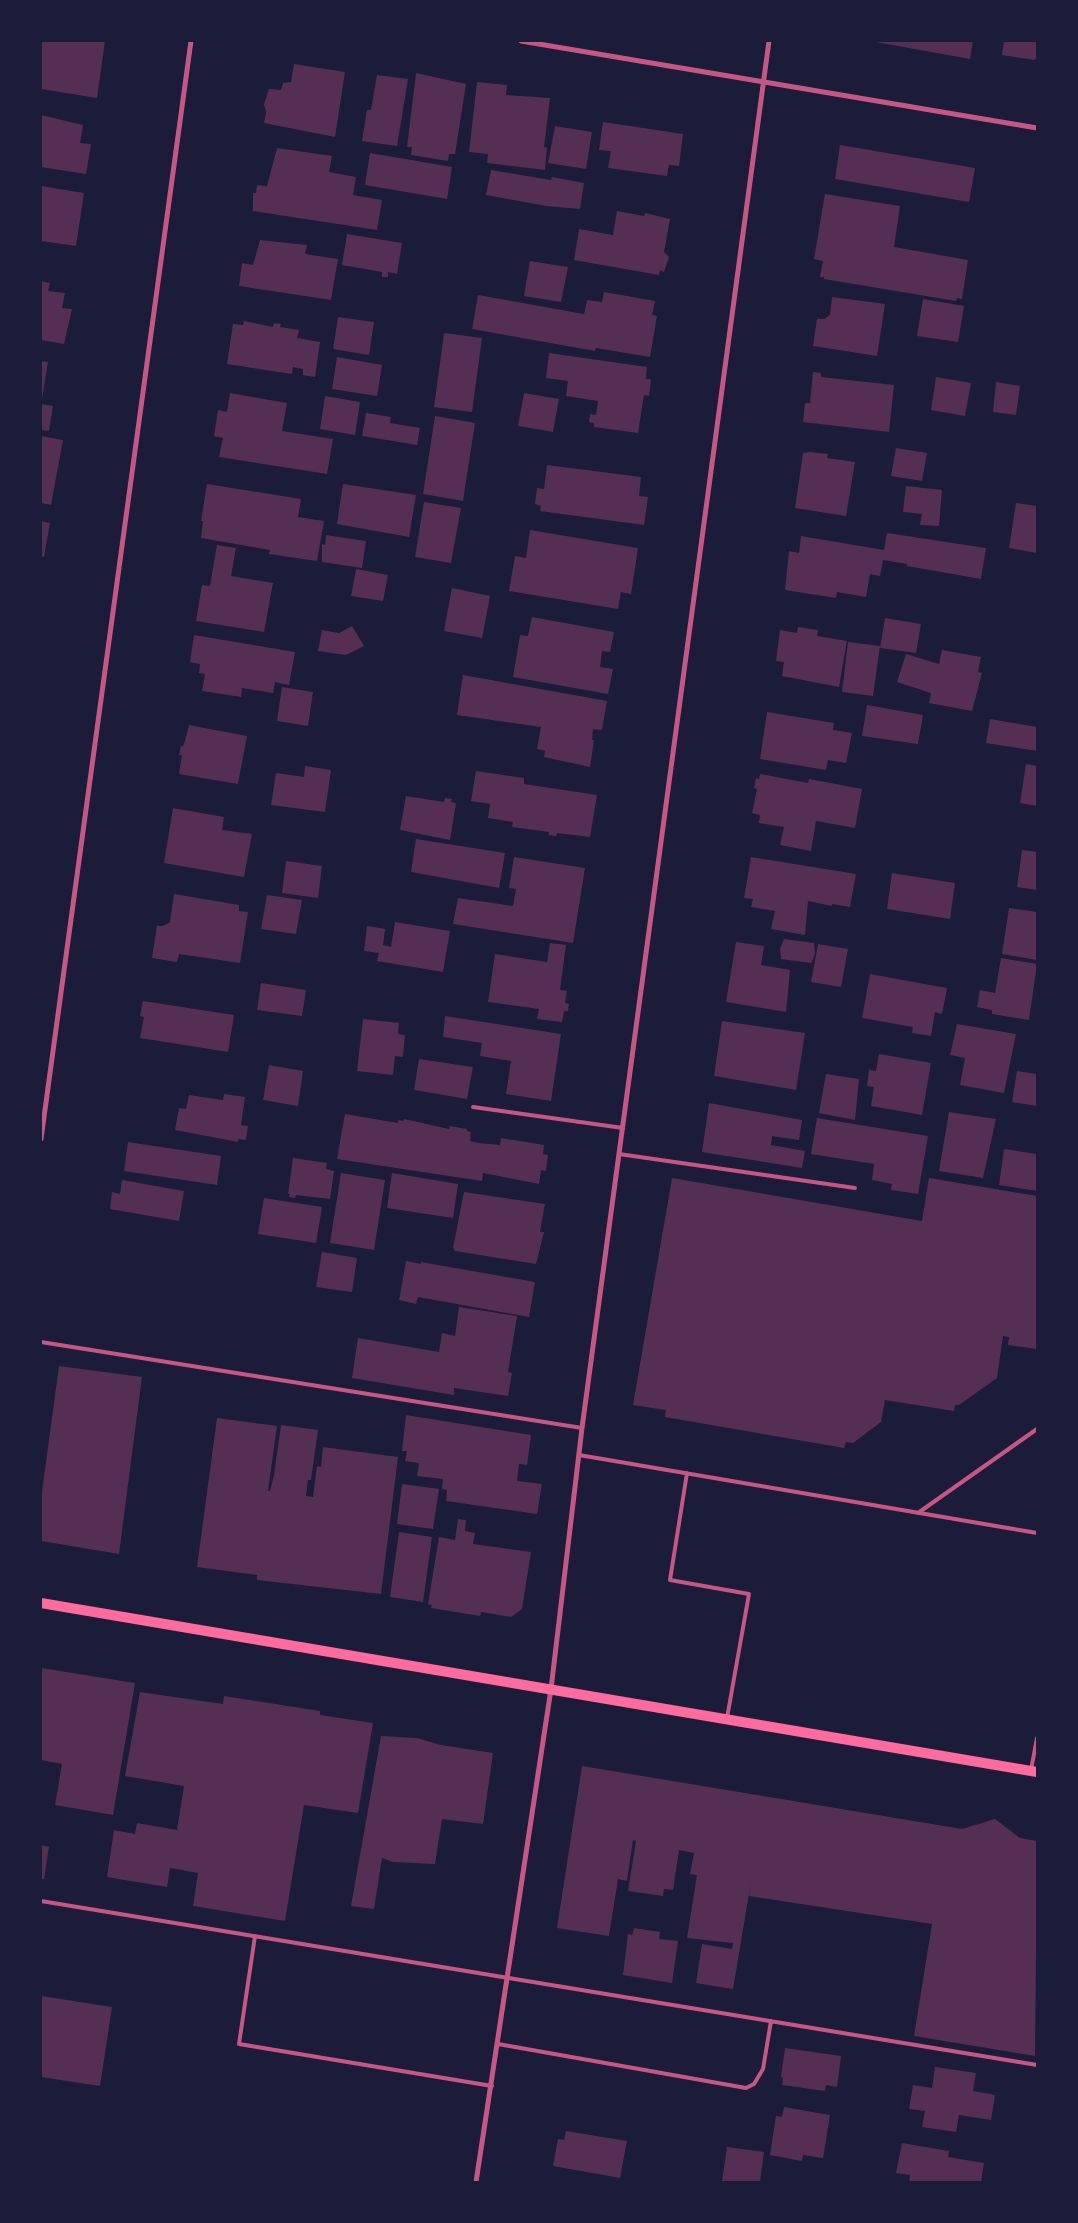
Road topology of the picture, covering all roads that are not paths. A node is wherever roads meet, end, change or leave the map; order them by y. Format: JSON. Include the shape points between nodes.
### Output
{"nodes":[{"id":1,"x":191,"y":41,"type":"edge"},
{"id":2,"x":521,"y":41,"type":"edge"},
{"id":3,"x":769,"y":41,"type":"edge"},
{"id":4,"x":764,"y":82,"type":"junction"},
{"id":5,"x":1037,"y":128,"type":"edge"},
{"id":6,"x":473,"y":1107,"type":"dead end"},
{"id":7,"x":623,"y":1128,"type":"junction"},
{"id":8,"x":41,"y":1139,"type":"edge"},
{"id":9,"x":619,"y":1154,"type":"junction"},
{"id":10,"x":856,"y":1188,"type":"dead end"},
{"id":11,"x":41,"y":1342,"type":"edge"},
{"id":12,"x":582,"y":1428,"type":"junction"},
{"id":13,"x":1037,"y":1429,"type":"edge"},
{"id":14,"x":579,"y":1455,"type":"junction"},
{"id":15,"x":687,"y":1473,"type":"junction"},
{"id":16,"x":918,"y":1513,"type":"junction"},
{"id":17,"x":1037,"y":1533,"type":"edge"},
{"id":18,"x":41,"y":1603,"type":"edge"},
{"id":19,"x":551,"y":1689,"type":"junction"},
{"id":20,"x":727,"y":1719,"type":"junction"},
{"id":21,"x":1037,"y":1738,"type":"edge"},
{"id":22,"x":1034,"y":1771,"type":"edge"},
{"id":23,"x":41,"y":1901,"type":"edge"},
{"id":24,"x":255,"y":1936,"type":"junction"},
{"id":25,"x":507,"y":1977,"type":"junction"},
{"id":26,"x":771,"y":2021,"type":"junction"},
{"id":27,"x":498,"y":2044,"type":"junction"},
{"id":28,"x":1037,"y":2065,"type":"edge"},
{"id":29,"x":492,"y":2086,"type":"junction"},
{"id":30,"x":476,"y":2182,"type":"edge"}],
"edges":[{"from":1,"to":8,"type":"street"},
{"from":2,"to":4,"type":"street"},
{"from":3,"to":4,"type":"street"},
{"from":4,"to":5,"type":"street"},
{"from":4,"to":7,"type":"street"},
{"from":6,"to":7,"type":"lane"},
{"from":7,"to":9,"type":"street"},
{"from":9,"to":10,"type":"lane"},
{"from":9,"to":12,"type":"street"},
{"from":11,"to":12,"type":"lane"},
{"from":12,"to":14,"type":"street"},
{"from":13,"to":16,"type":"lane"},
{"from":14,"to":15,"type":"lane"},
{"from":14,"to":19,"type":"street"},
{"from":15,"to":16,"type":"lane"},
{"from":15,"to":20,"type":"lane","via":[[670,1580],[749,1594]]},
{"from":16,"to":17,"type":"lane"},
{"from":18,"to":19,"type":"main road"},
{"from":19,"to":20,"type":"main road"},
{"from":19,"to":25,"type":"street"},
{"from":20,"to":22,"type":"main road"},
{"from":21,"to":22,"type":"lane"},
{"from":23,"to":24,"type":"lane"},
{"from":24,"to":25,"type":"lane"},
{"from":24,"to":29,"type":"lane","via":[[239,2044]]},
{"from":25,"to":26,"type":"lane"},
{"from":25,"to":27,"type":"street"},
{"from":26,"to":27,"type":"lane","via":[[762,2070],[754,2084],[746,2088]]},
{"from":26,"to":28,"type":"lane"},
{"from":27,"to":29,"type":"street"},
{"from":29,"to":30,"type":"street"}]}
